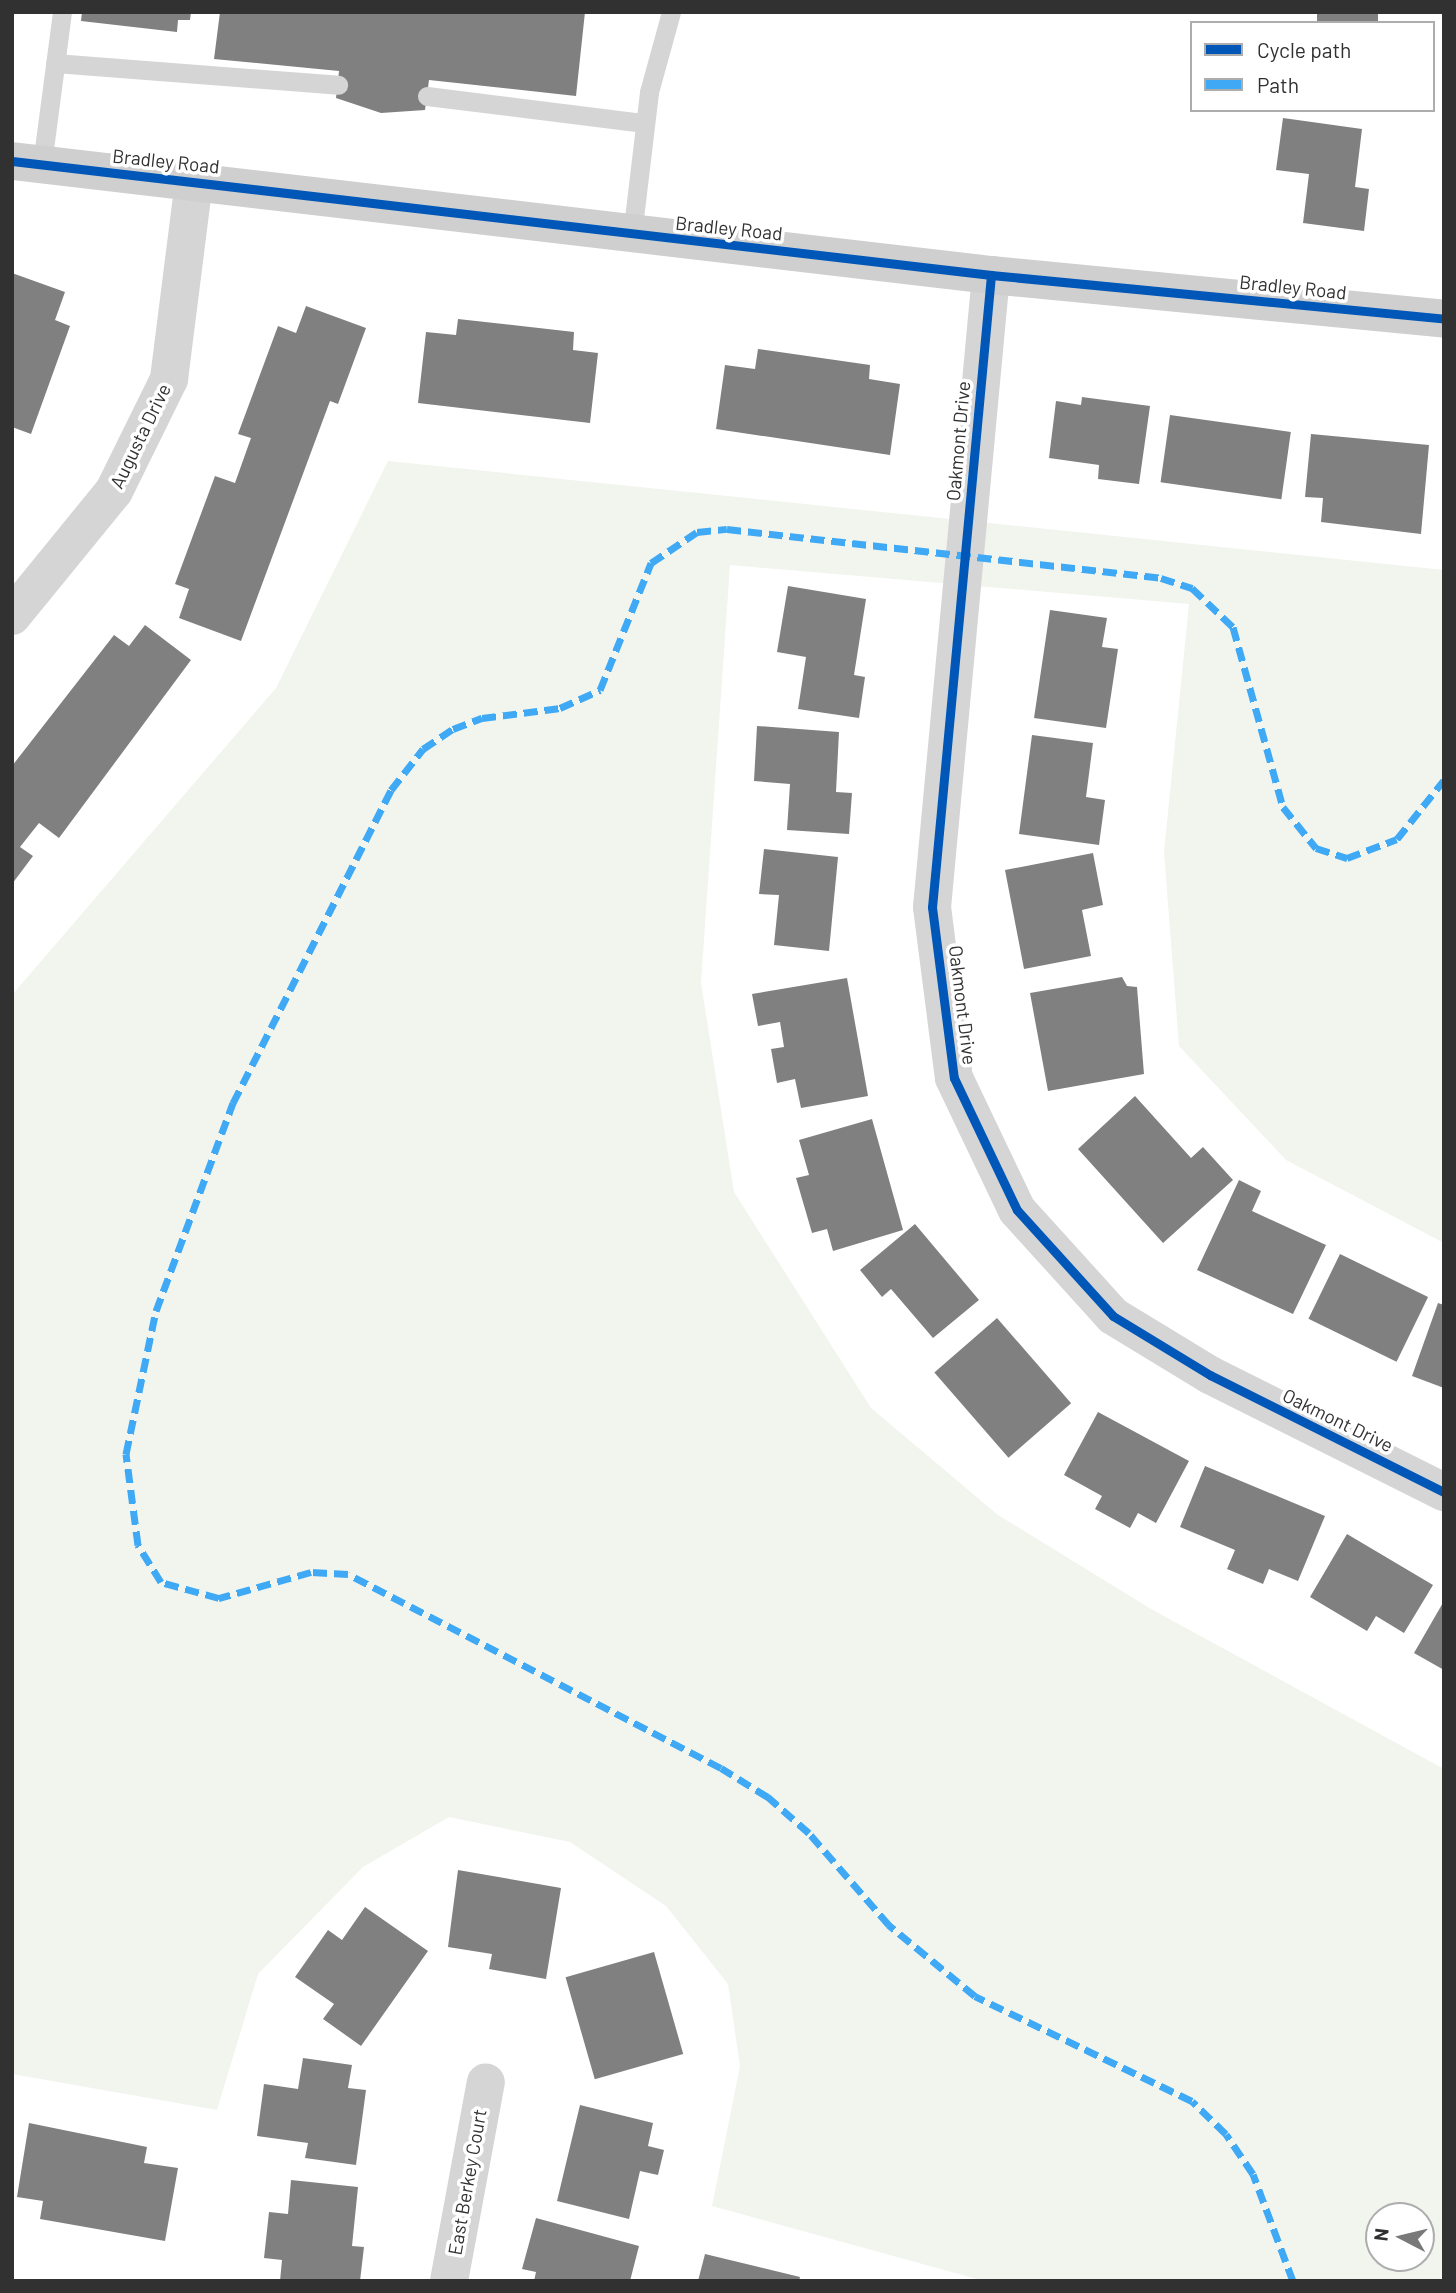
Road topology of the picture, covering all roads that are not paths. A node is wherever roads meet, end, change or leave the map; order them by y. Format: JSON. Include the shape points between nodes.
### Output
{"nodes":[{"id":1,"x":62,"y":12,"type":"edge"},
{"id":2,"x":671,"y":12,"type":"edge"},
{"id":3,"x":55,"y":63,"type":"junction"},
{"id":4,"x":338,"y":85,"type":"dead end"},
{"id":5,"x":427,"y":96,"type":"dead end"},
{"id":6,"x":644,"y":123,"type":"junction"},
{"id":7,"x":27,"y":163,"type":"edge"},
{"id":8,"x":194,"y":181,"type":"junction"},
{"id":9,"x":632,"y":235,"type":"junction"},
{"id":10,"x":991,"y":275,"type":"junction"},
{"id":11,"x":1444,"y":319,"type":"edge"},
{"id":12,"x":12,"y":616,"type":"edge"},
{"id":13,"x":1444,"y":1492,"type":"edge"},
{"id":14,"x":486,"y":2082,"type":"dead end"},
{"id":15,"x":449,"y":2281,"type":"edge"}],
"edges":[{"from":1,"to":3,"type":"lane"},
{"from":2,"to":6,"type":"lane"},
{"from":3,"to":4,"type":"lane"},
{"from":3,"to":7,"type":"lane"},
{"from":5,"to":6,"type":"lane"},
{"from":6,"to":9,"type":"lane"},
{"from":7,"to":8,"type":"street","name":"Bradley Road"},
{"from":8,"to":9,"type":"street","name":"Bradley Road"},
{"from":8,"to":12,"type":"street","name":"Augusta Drive","via":[[169,379],[114,491]]},
{"from":9,"to":10,"type":"street","name":"Bradley Road"},
{"from":10,"to":11,"type":"street","name":"Bradley Road"},
{"from":10,"to":13,"type":"street","name":"Oakmont Drive","via":[[932,907],[954,1078],[1017,1210],[1114,1316],[1209,1376]]},
{"from":14,"to":15,"type":"street","name":"East Berkey Court"}]}
